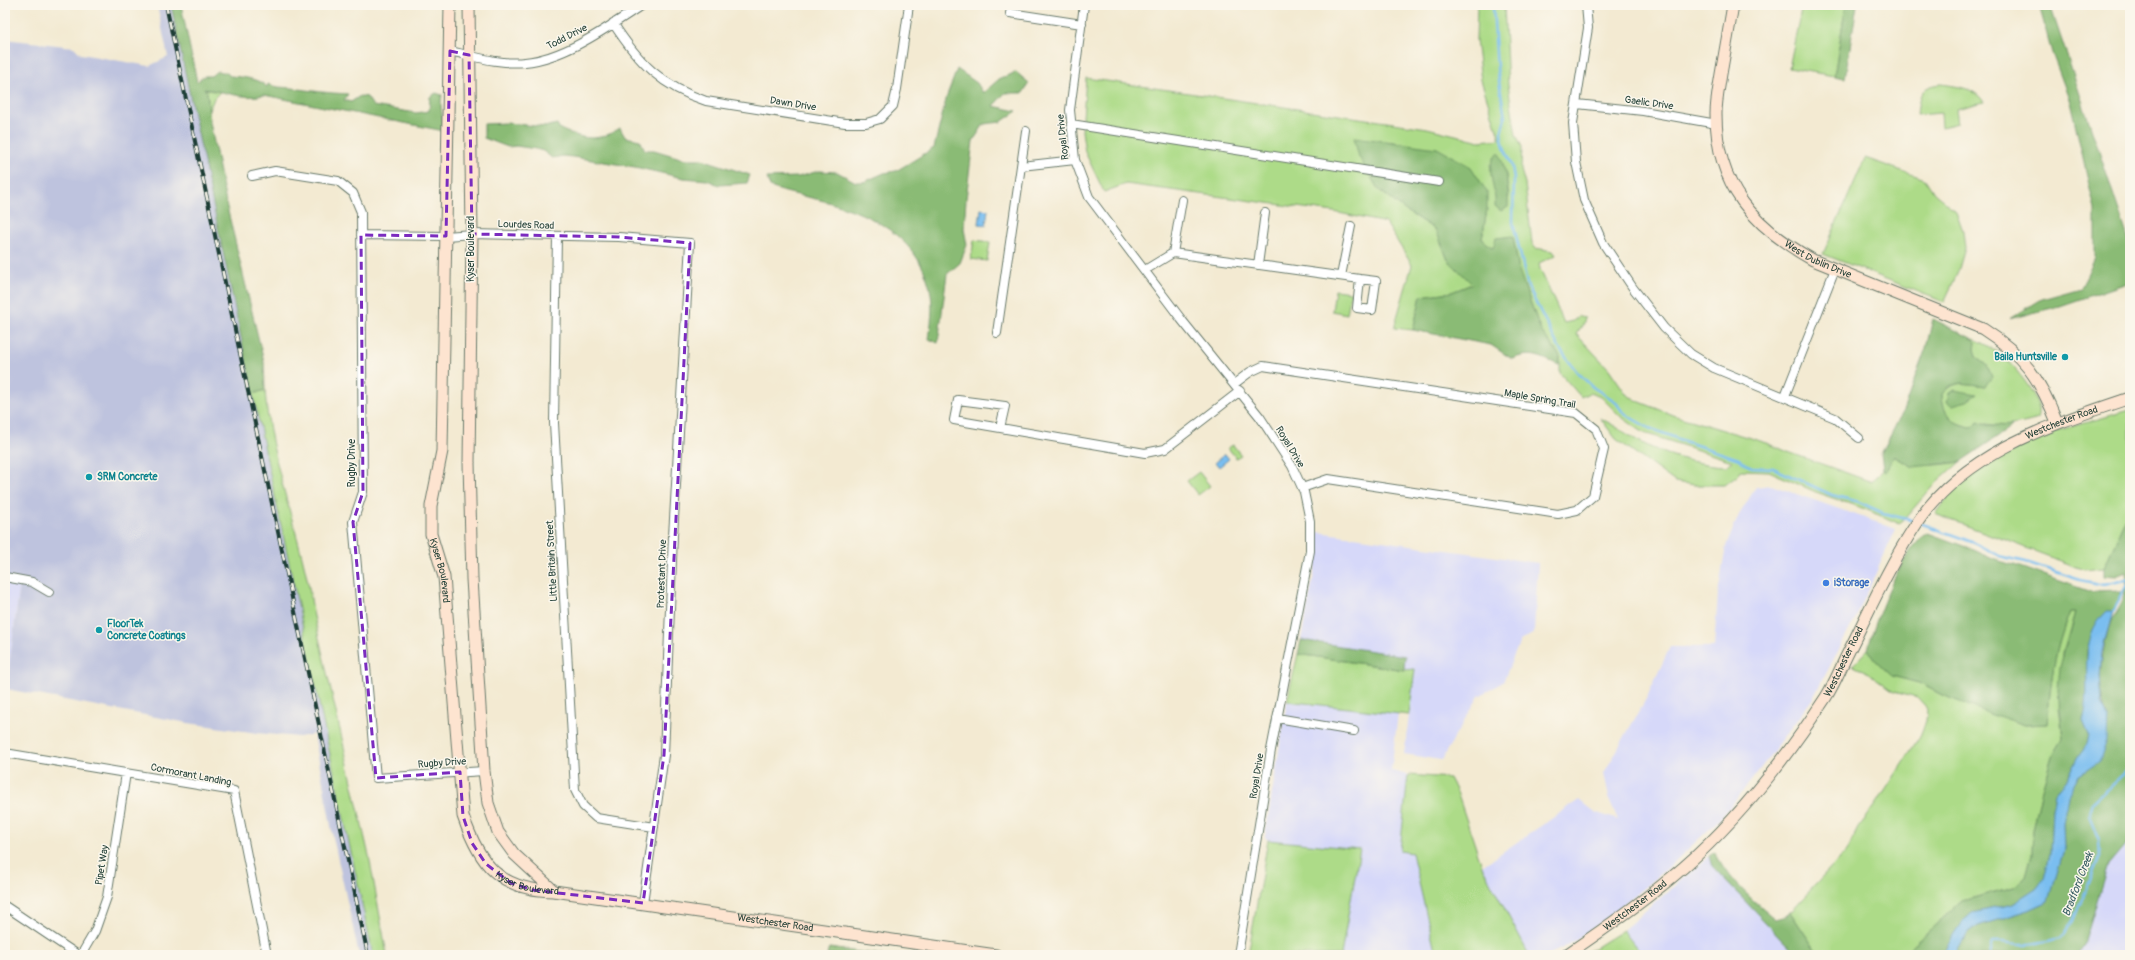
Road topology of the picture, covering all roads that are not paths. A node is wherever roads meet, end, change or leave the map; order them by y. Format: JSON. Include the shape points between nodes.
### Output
{"nodes":[{"id":1,"x":450,"y":5,"type":"edge"},
{"id":2,"x":469,"y":5,"type":"edge"},
{"id":3,"x":642,"y":5,"type":"edge"},
{"id":4,"x":909,"y":5,"type":"edge"},
{"id":5,"x":1084,"y":5,"type":"edge"},
{"id":6,"x":1586,"y":5,"type":"edge"},
{"id":7,"x":1733,"y":5,"type":"edge"},
{"id":8,"x":1010,"y":13,"type":"dead end"},
{"id":9,"x":613,"y":23,"type":"junction"},
{"id":10,"x":1082,"y":24,"type":"junction"},
{"id":11,"x":450,"y":50,"type":"junction"},
{"id":12,"x":469,"y":55,"type":"junction"},
{"id":13,"x":1577,"y":104,"type":"junction"},
{"id":14,"x":1071,"y":124,"type":"junction"},
{"id":15,"x":1717,"y":124,"type":"junction"},
{"id":16,"x":1026,"y":130,"type":"dead end"},
{"id":17,"x":1075,"y":160,"type":"junction"},
{"id":18,"x":1022,"y":166,"type":"junction"},
{"id":19,"x":252,"y":176,"type":"dead end"},
{"id":20,"x":1439,"y":182,"type":"dead end"},
{"id":21,"x":1182,"y":200,"type":"dead end"},
{"id":22,"x":1265,"y":213,"type":"dead end"},
{"id":23,"x":1351,"y":226,"type":"dead end"},
{"id":24,"x":472,"y":234,"type":"junction"},
{"id":25,"x":361,"y":235,"type":"junction"},
{"id":26,"x":446,"y":236,"type":"junction"},
{"id":27,"x":557,"y":236,"type":"junction"},
{"id":28,"x":690,"y":243,"type":"joint"},
{"id":29,"x":1173,"y":253,"type":"junction"},
{"id":30,"x":1258,"y":265,"type":"junction"},
{"id":31,"x":1835,"y":269,"type":"junction"},
{"id":32,"x":1145,"y":270,"type":"junction"},
{"id":33,"x":1341,"y":276,"type":"junction"},
{"id":34,"x":1360,"y":279,"type":"dead end"},
{"id":35,"x":997,"y":333,"type":"dead end"},
{"id":36,"x":1234,"y":384,"type":"junction"},
{"id":37,"x":1240,"y":391,"type":"junction"},
{"id":38,"x":1785,"y":396,"type":"junction"},
{"id":39,"x":2130,"y":398,"type":"edge"},
{"id":40,"x":2057,"y":422,"type":"junction"},
{"id":41,"x":1000,"y":428,"type":"junction"},
{"id":42,"x":1859,"y":438,"type":"dead end"},
{"id":43,"x":1302,"y":488,"type":"junction"},
{"id":44,"x":5,"y":577,"type":"edge"},
{"id":45,"x":49,"y":592,"type":"dead end"},
{"id":46,"x":1277,"y":718,"type":"junction"},
{"id":47,"x":1354,"y":731,"type":"dead end"},
{"id":48,"x":5,"y":753,"type":"edge"},
{"id":49,"x":484,"y":771,"type":"junction"},
{"id":50,"x":460,"y":772,"type":"junction"},
{"id":51,"x":126,"y":773,"type":"junction"},
{"id":52,"x":654,"y":827,"type":"junction"},
{"id":53,"x":554,"y":891,"type":"junction"},
{"id":54,"x":643,"y":903,"type":"junction"},
{"id":55,"x":5,"y":906,"type":"edge"},
{"id":56,"x":79,"y":955,"type":"edge"},
{"id":57,"x":267,"y":955,"type":"edge"},
{"id":58,"x":996,"y":955,"type":"edge"},
{"id":59,"x":1238,"y":955,"type":"edge"},
{"id":60,"x":1566,"y":955,"type":"edge"}],
"edges":[{"from":1,"to":11,"type":"street","name":"Kyser Boulevard"},
{"from":2,"to":12,"type":"street","name":"Kyser Boulevard"},
{"from":3,"to":9,"type":"street","name":"Todd Drive"},
{"from":4,"to":9,"type":"street","name":"Dawn Drive","via":[[893,106],[880,119],[866,123],[845,123],[714,102],[686,94],[658,77],[640,60]]},
{"from":5,"to":10,"type":"street","name":"Royal Drive"},
{"from":6,"to":13,"type":"street","via":[[1588,28]]},
{"from":7,"to":15,"type":"street","name":"West Dublin Drive","via":[[1719,87]]},
{"from":8,"to":10,"type":"street"},
{"from":9,"to":12,"type":"street","name":"Todd Drive","via":[[549,58],[503,62]]},
{"from":10,"to":14,"type":"street","name":"Royal Drive","via":[[1072,87]]},
{"from":11,"to":12,"type":"street","name":"Todd Drive"},
{"from":11,"to":26,"type":"street","name":"Kyser Boulevard"},
{"from":12,"to":24,"type":"street","name":"Kyser Boulevard"},
{"from":13,"to":15,"type":"street","name":"Gaelic Drive","via":[[1643,111]]},
{"from":13,"to":38,"type":"street","via":[[1573,123],[1575,154],[1584,200],[1602,243],[1633,288],[1664,328],[1691,354],[1714,368]]},
{"from":14,"to":17,"type":"street","name":"Royal Drive"},
{"from":14,"to":20,"type":"street"},
{"from":15,"to":31,"type":"street","name":"West Dublin Drive","via":[[1719,145],[1729,177],[1742,204],[1762,225],[1788,246]]},
{"from":16,"to":18,"type":"street"},
{"from":17,"to":18,"type":"street"},
{"from":17,"to":32,"type":"street","name":"Royal Drive","via":[[1089,197]]},
{"from":18,"to":35,"type":"street"},
{"from":19,"to":25,"type":"street","name":"Rugby Drive","via":[[275,171],[338,181],[353,193],[356,199],[361,212]]},
{"from":21,"to":29,"type":"street"},
{"from":22,"to":30,"type":"street"},
{"from":23,"to":33,"type":"street"},
{"from":24,"to":26,"type":"street","name":"Lourdes Road"},
{"from":24,"to":27,"type":"street","name":"Lourdes Road"},
{"from":24,"to":49,"type":"street","name":"Kyser Boulevard","via":[[469,462],[472,579]]},
{"from":25,"to":26,"type":"street","name":"Lourdes Road"},
{"from":25,"to":50,"type":"street","name":"Rugby Drive","via":[[362,492],[353,522],[376,778]]},
{"from":26,"to":50,"type":"street","name":"Kyser Boulevard","via":[[442,451],[431,506],[431,534],[444,577]]},
{"from":27,"to":28,"type":"street","name":"Lourdes Road","via":[[619,237]]},
{"from":27,"to":52,"type":"street","name":"Little Britain Street","via":[[554,423],[575,790],[583,806],[596,818]]},
{"from":28,"to":52,"type":"street","name":"Protestant Drive","via":[[673,536],[664,755]]},
{"from":29,"to":30,"type":"street"},
{"from":29,"to":32,"type":"street"},
{"from":30,"to":33,"type":"street"},
{"from":31,"to":38,"type":"street"},
{"from":31,"to":40,"type":"street","name":"West Dublin Drive","via":[[1983,329],[2001,341],[2026,364],[2045,393]]},
{"from":32,"to":36,"type":"street","name":"Royal Drive"},
{"from":33,"to":34,"type":"street"},
{"from":36,"to":37,"type":"street","name":"Royal Drive"},
{"from":36,"to":43,"type":"street","name":"Maple Spring Trail","via":[[1263,366],[1576,413],[1596,429],[1604,449],[1593,496],[1578,510],[1558,514],[1328,479]]},
{"from":37,"to":41,"type":"street","via":[[1164,449],[1145,453]]},
{"from":37,"to":43,"type":"street","name":"Royal Drive","via":[[1292,466]]},
{"from":38,"to":42,"type":"street","via":[[1835,418]]},
{"from":39,"to":40,"type":"street","name":"Westchester Road"},
{"from":40,"to":60,"type":"street","name":"Westchester Road","via":[[1974,464],[1921,516],[1828,694],[1775,770],[1729,822],[1684,866]]},
{"from":41,"to":41,"type":"street","via":[[954,420],[958,400],[1005,406]]},
{"from":43,"to":46,"type":"street","name":"Royal Drive","via":[[1310,521],[1310,551]]},
{"from":44,"to":45,"type":"street","via":[[32,582]]},
{"from":46,"to":47,"type":"street"},
{"from":46,"to":59,"type":"street","name":"Royal Drive"},
{"from":48,"to":51,"type":"street","name":"Cormorant Landing"},
{"from":49,"to":50,"type":"street","name":"Rugby Drive"},
{"from":49,"to":53,"type":"street","name":"Kyser Boulevard","via":[[488,803],[498,832],[514,854]]},
{"from":50,"to":53,"type":"street","name":"Kyser Boulevard","via":[[463,816],[472,844],[486,864],[511,883],[533,890]]},
{"from":51,"to":56,"type":"street","name":"Pipet Way","via":[[107,897],[95,931]]},
{"from":51,"to":57,"type":"street","name":"Cormorant Landing","via":[[234,791]]},
{"from":52,"to":54,"type":"street","name":"Protestant Drive"},
{"from":53,"to":54,"type":"street","name":"Westchester Road"},
{"from":54,"to":58,"type":"street","name":"Westchester Road"},
{"from":55,"to":56,"type":"street"}]}
